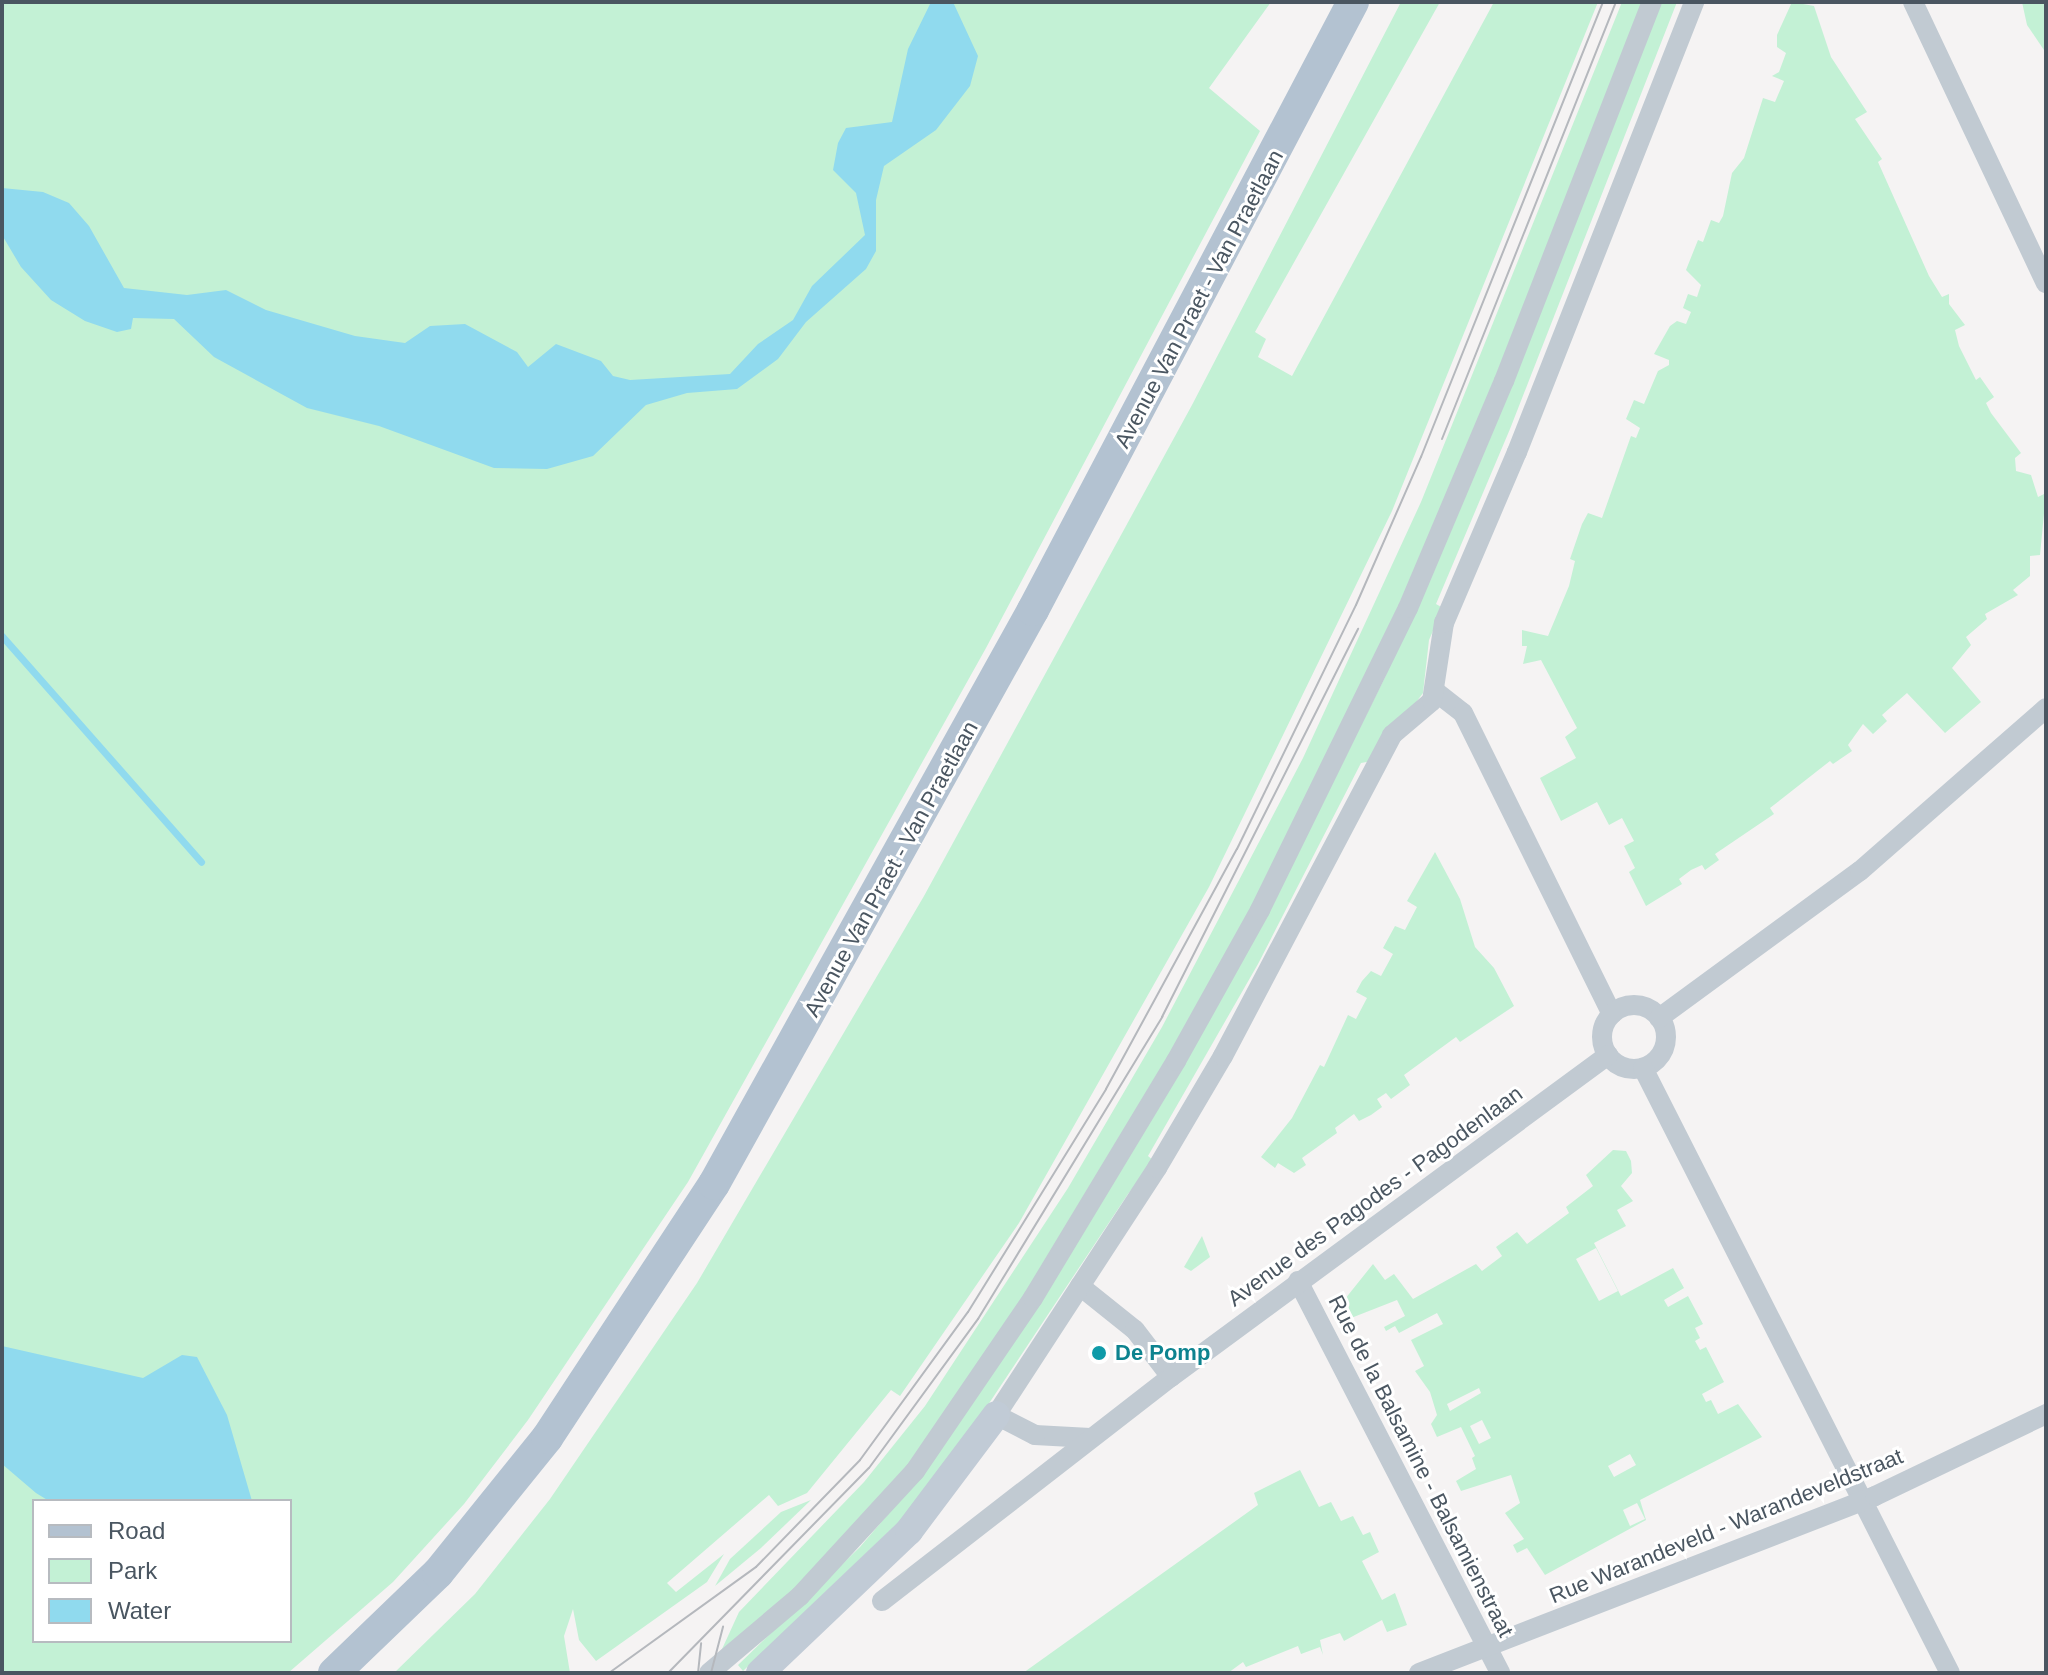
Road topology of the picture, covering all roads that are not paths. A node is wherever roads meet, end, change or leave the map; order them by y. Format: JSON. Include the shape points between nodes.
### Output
{"nodes":[{"id":1,"x":1353,"y":2,"type":"edge"},
{"id":2,"x":1652,"y":2,"type":"edge"},
{"id":3,"x":1694,"y":2,"type":"edge"},
{"id":4,"x":1913,"y":2,"type":"edge"},
{"id":5,"x":2046,"y":283,"type":"edge"},
{"id":6,"x":1436,"y":692,"type":"junction"},
{"id":7,"x":2046,"y":708,"type":"edge"},
{"id":8,"x":1612,"y":1014,"type":"junction"},
{"id":9,"x":1659,"y":1018,"type":"junction"},
{"id":10,"x":1608,"y":1055,"type":"junction"},
{"id":11,"x":1643,"y":1068,"type":"junction"},
{"id":12,"x":1298,"y":1281,"type":"junction"},
{"id":13,"x":1080,"y":1286,"type":"junction"},
{"id":14,"x":1171,"y":1377,"type":"junction"},
{"id":15,"x":2046,"y":1414,"type":"edge"},
{"id":16,"x":996,"y":1415,"type":"junction"},
{"id":17,"x":1090,"y":1438,"type":"junction"},
{"id":18,"x":1863,"y":1501,"type":"junction"},
{"id":19,"x":882,"y":1601,"type":"dead end"},
{"id":20,"x":1489,"y":1646,"type":"junction"},
{"id":21,"x":334,"y":1673,"type":"edge"},
{"id":22,"x":709,"y":1673,"type":"edge"},
{"id":23,"x":760,"y":1673,"type":"edge"},
{"id":24,"x":1419,"y":1673,"type":"edge"},
{"id":25,"x":1500,"y":1673,"type":"edge"},
{"id":26,"x":1950,"y":1673,"type":"edge"}],
"edges":[{"from":1,"to":21,"type":"main road","name":"Avenue Van Praet - Van Praetlaan","via":[[1033,610],[714,1184],[635,1311],[537,1450],[438,1573]]},
{"from":2,"to":22,"type":"street","via":[[1504,381],[1408,608],[1327,779],[1212,999],[1033,1298],[915,1471],[809,1587]]},
{"from":3,"to":6,"type":"street","via":[[1444,623]]},
{"from":4,"to":5,"type":"street"},
{"from":6,"to":8,"type":"street","via":[[1463,713]]},
{"from":6,"to":13,"type":"street","via":[[1426,709],[1392,735],[1223,1056]]},
{"from":7,"to":9,"type":"street","via":[[1860,871]]},
{"from":8,"to":9,"type":"street","via":[[1636,1006]]},
{"from":8,"to":10,"type":"street","via":[[1603,1030]]},
{"from":9,"to":11,"type":"street","via":[[1665,1047]]},
{"from":10,"to":11,"type":"street","via":[[1620,1066]]},
{"from":10,"to":12,"type":"street","name":"Avenue des Pagodes - Pagodenlaan"},
{"from":11,"to":18,"type":"street"},
{"from":12,"to":14,"type":"street","name":"Avenue des Pagodes - Pagodenlaan"},
{"from":12,"to":20,"type":"street","name":"Rue de la Balsamine - Balsamienstraat"},
{"from":13,"to":14,"type":"street","via":[[1135,1330]]},
{"from":13,"to":16,"type":"street"},
{"from":14,"to":17,"type":"street","name":"Avenue des Pagodes - Pagodenlaan"},
{"from":15,"to":18,"type":"street","name":"Rue Warandeveld - Warandeveldstraat"},
{"from":16,"to":17,"type":"street","via":[[1035,1435]]},
{"from":16,"to":23,"type":"street","via":[[909,1531]]},
{"from":17,"to":19,"type":"street","name":"Avenue des Pagodes - Pagodenlaan"},
{"from":18,"to":20,"type":"street","name":"Rue Warandeveld - Warandeveldstraat"},
{"from":18,"to":26,"type":"street"},
{"from":20,"to":24,"type":"street","name":"Rue Warandeveld - Warandeveldstraat"},
{"from":20,"to":25,"type":"street","name":"Rue de la Balsamine - Balsamienstraat"}]}
